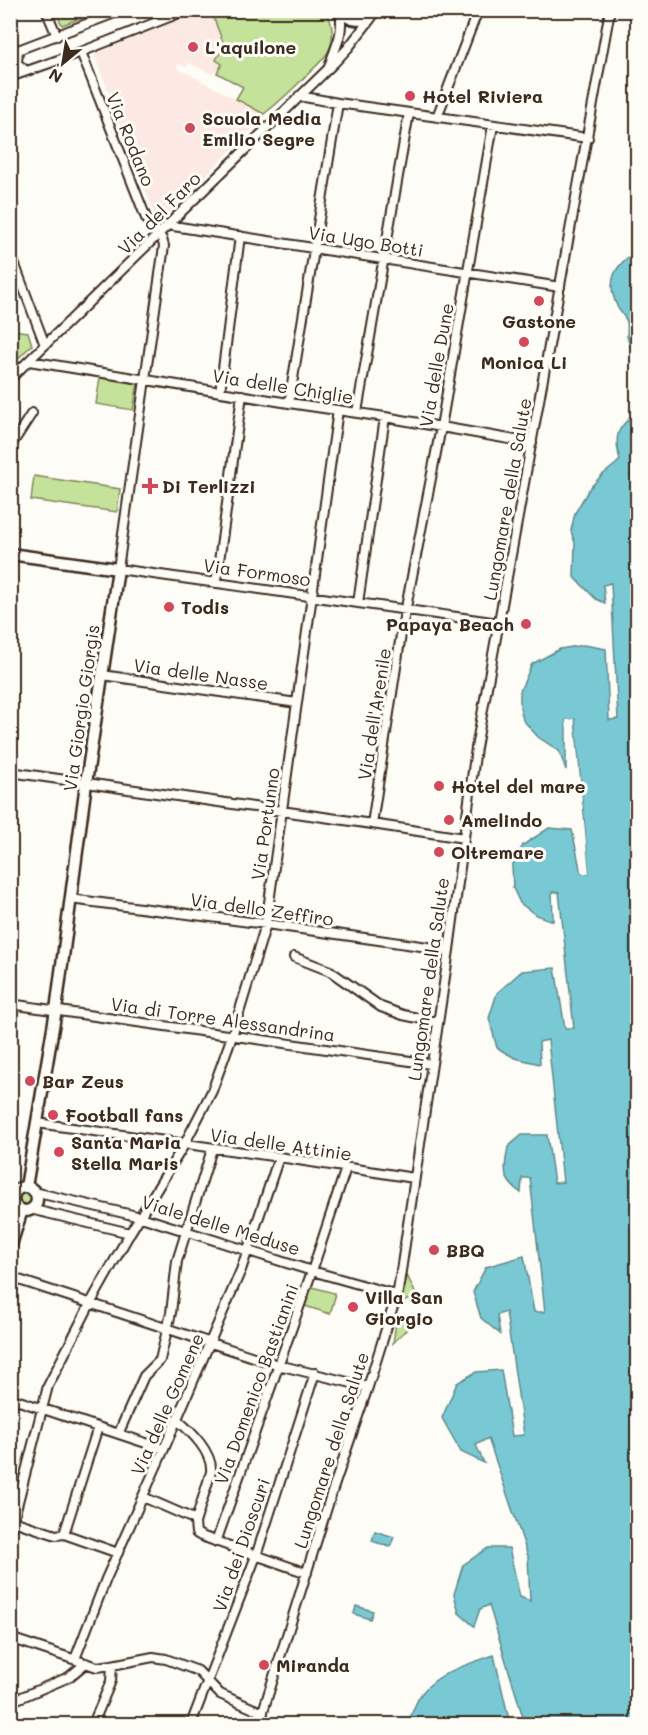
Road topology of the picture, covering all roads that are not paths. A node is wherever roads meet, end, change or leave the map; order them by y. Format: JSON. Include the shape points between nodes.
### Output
{"nodes":[{"id":1,"x":46,"y":10,"type":"edge"},
{"id":2,"x":123,"y":10,"type":"edge"},
{"id":3,"x":187,"y":10,"type":"edge"},
{"id":4,"x":340,"y":10,"type":"edge"},
{"id":5,"x":478,"y":10,"type":"edge"},
{"id":6,"x":610,"y":10,"type":"edge"},
{"id":7,"x":374,"y":14,"type":"edge"},
{"id":8,"x":57,"y":36,"type":"junction"},
{"id":9,"x":14,"y":52,"type":"edge"},
{"id":10,"x":81,"y":52,"type":"junction"},
{"id":11,"x":328,"y":68,"type":"junction"},
{"id":12,"x":26,"y":71,"type":"junction"},
{"id":13,"x":10,"y":77,"type":"edge"},
{"id":14,"x":299,"y":96,"type":"junction"},
{"id":15,"x":338,"y":103,"type":"junction"},
{"id":16,"x":409,"y":113,"type":"junction"},
{"id":17,"x":437,"y":117,"type":"junction"},
{"id":18,"x":493,"y":125,"type":"junction"},
{"id":19,"x":588,"y":138,"type":"junction"},
{"id":20,"x":167,"y":225,"type":"junction"},
{"id":21,"x":158,"y":234,"type":"junction"},
{"id":22,"x":240,"y":236,"type":"junction"},
{"id":23,"x":313,"y":248,"type":"junction"},
{"id":24,"x":10,"y":252,"type":"edge"},
{"id":25,"x":384,"y":258,"type":"junction"},
{"id":26,"x":468,"y":272,"type":"junction"},
{"id":27,"x":560,"y":287,"type":"junction"},
{"id":28,"x":45,"y":345,"type":"junction"},
{"id":29,"x":30,"y":361,"type":"junction"},
{"id":30,"x":10,"y":379,"type":"edge"},
{"id":31,"x":145,"y":379,"type":"junction"},
{"id":32,"x":220,"y":392,"type":"junction"},
{"id":33,"x":242,"y":395,"type":"junction"},
{"id":34,"x":289,"y":403,"type":"junction"},
{"id":35,"x":338,"y":410,"type":"junction"},
{"id":36,"x":357,"y":412,"type":"junction"},
{"id":37,"x":32,"y":413,"type":"dead end"},
{"id":38,"x":385,"y":417,"type":"junction"},
{"id":39,"x":441,"y":427,"type":"junction"},
{"id":40,"x":532,"y":443,"type":"junction"},
{"id":41,"x":10,"y":447,"type":"edge"},
{"id":42,"x":10,"y":554,"type":"edge"},
{"id":43,"x":118,"y":569,"type":"junction"},
{"id":44,"x":216,"y":583,"type":"junction"},
{"id":45,"x":312,"y":595,"type":"junction"},
{"id":46,"x":358,"y":603,"type":"junction"},
{"id":47,"x":405,"y":609,"type":"junction"},
{"id":48,"x":499,"y":623,"type":"junction"},
{"id":49,"x":102,"y":675,"type":"junction"},
{"id":50,"x":297,"y":703,"type":"junction"},
{"id":51,"x":10,"y":772,"type":"edge"},
{"id":52,"x":86,"y":783,"type":"junction"},
{"id":53,"x":282,"y":811,"type":"junction"},
{"id":54,"x":372,"y":824,"type":"junction"},
{"id":55,"x":464,"y":838,"type":"junction"},
{"id":56,"x":70,"y":898,"type":"junction"},
{"id":57,"x":266,"y":924,"type":"junction"},
{"id":58,"x":448,"y":950,"type":"junction"},
{"id":59,"x":294,"y":957,"type":"dead end"},
{"id":60,"x":10,"y":1004,"type":"edge"},
{"id":61,"x":56,"y":1010,"type":"junction"},
{"id":62,"x":437,"y":1022,"type":"junction"},
{"id":63,"x":232,"y":1036,"type":"junction"},
{"id":64,"x":431,"y":1064,"type":"junction"},
{"id":65,"x":37,"y":1123,"type":"junction"},
{"id":66,"x":184,"y":1144,"type":"junction"},
{"id":67,"x":212,"y":1149,"type":"junction"},
{"id":68,"x":279,"y":1157,"type":"junction"},
{"id":69,"x":346,"y":1168,"type":"junction"},
{"id":70,"x":414,"y":1178,"type":"junction"},
{"id":71,"x":22,"y":1188,"type":"edge"},
{"id":72,"x":19,"y":1207,"type":"edge"},
{"id":73,"x":141,"y":1217,"type":"junction"},
{"id":74,"x":186,"y":1231,"type":"junction"},
{"id":75,"x":130,"y":1233,"type":"junction"},
{"id":76,"x":10,"y":1248,"type":"edge"},
{"id":77,"x":248,"y":1251,"type":"junction"},
{"id":78,"x":312,"y":1271,"type":"junction"},
{"id":79,"x":10,"y":1277,"type":"edge"},
{"id":80,"x":397,"y":1295,"type":"junction"},
{"id":81,"x":90,"y":1304,"type":"junction"},
{"id":82,"x":167,"y":1328,"type":"junction"},
{"id":83,"x":210,"y":1342,"type":"junction"},
{"id":84,"x":278,"y":1365,"type":"junction"},
{"id":85,"x":315,"y":1373,"type":"junction"},
{"id":86,"x":368,"y":1387,"type":"junction"},
{"id":87,"x":10,"y":1398,"type":"edge"},
{"id":88,"x":42,"y":1409,"type":"junction"},
{"id":89,"x":177,"y":1420,"type":"junction"},
{"id":90,"x":98,"y":1427,"type":"junction"},
{"id":91,"x":120,"y":1430,"type":"dead end"},
{"id":92,"x":164,"y":1449,"type":"junction"},
{"id":93,"x":143,"y":1497,"type":"junction"},
{"id":94,"x":196,"y":1520,"type":"junction"},
{"id":95,"x":12,"y":1521,"type":"edge"},
{"id":96,"x":10,"y":1533,"type":"edge"},
{"id":97,"x":64,"y":1534,"type":"junction"},
{"id":98,"x":216,"y":1542,"type":"junction"},
{"id":99,"x":118,"y":1553,"type":"junction"},
{"id":100,"x":256,"y":1556,"type":"junction"},
{"id":101,"x":306,"y":1573,"type":"junction"},
{"id":102,"x":10,"y":1638,"type":"edge"},
{"id":103,"x":75,"y":1659,"type":"junction"},
{"id":104,"x":87,"y":1663,"type":"junction"},
{"id":105,"x":112,"y":1665,"type":"junction"},
{"id":106,"x":207,"y":1681,"type":"junction"},
{"id":107,"x":10,"y":1702,"type":"edge"},
{"id":108,"x":263,"y":1713,"type":"junction"},
{"id":109,"x":93,"y":1725,"type":"edge"},
{"id":110,"x":191,"y":1725,"type":"edge"},
{"id":111,"x":259,"y":1725,"type":"edge"}],
"edges":[{"from":1,"to":8,"type":"street"},
{"from":2,"to":8,"type":"street"},
{"from":3,"to":10,"type":"street"},
{"from":4,"to":7,"type":"street","via":[[360,22]]},
{"from":4,"to":11,"type":"street","via":[[340,38]]},
{"from":5,"to":17,"type":"street"},
{"from":6,"to":19,"type":"street","name":"Lungomare della Salute"},
{"from":7,"to":11,"type":"street","name":"Via del Faro"},
{"from":8,"to":9,"type":"street"},
{"from":9,"to":12,"type":"street","via":[[17,63]]},
{"from":10,"to":12,"type":"street"},
{"from":10,"to":21,"type":"street","name":"Via Rodano","via":[[146,218]]},
{"from":11,"to":14,"type":"street","name":"Via del Faro"},
{"from":12,"to":13,"type":"street"},
{"from":14,"to":15,"type":"street"},
{"from":14,"to":20,"type":"street","name":"Via del Faro"},
{"from":15,"to":16,"type":"street"},
{"from":15,"to":23,"type":"street"},
{"from":16,"to":17,"type":"street"},
{"from":16,"to":25,"type":"street"},
{"from":17,"to":18,"type":"street"},
{"from":18,"to":19,"type":"street"},
{"from":18,"to":26,"type":"street","name":"Via delle Dune"},
{"from":19,"to":27,"type":"street","name":"Lungomare della Salute"},
{"from":20,"to":21,"type":"street","name":"Via del Faro"},
{"from":20,"to":22,"type":"street","name":"Via Ugo Botti"},
{"from":21,"to":28,"type":"street","name":"Via del Faro"},
{"from":21,"to":31,"type":"street","name":"Via Giorgio Giorgis","via":[[164,248]]},
{"from":22,"to":23,"type":"street","name":"Via Ugo Botti"},
{"from":22,"to":32,"type":"street"},
{"from":23,"to":25,"type":"street","name":"Via Ugo Botti"},
{"from":23,"to":34,"type":"street"},
{"from":24,"to":28,"type":"street"},
{"from":25,"to":26,"type":"street","name":"Via Ugo Botti"},
{"from":25,"to":36,"type":"street"},
{"from":26,"to":27,"type":"street","name":"Via Ugo Botti"},
{"from":26,"to":39,"type":"street","name":"Via delle Dune"},
{"from":27,"to":40,"type":"street","name":"Lungomare della Salute"},
{"from":28,"to":29,"type":"street","name":"Via del Faro"},
{"from":29,"to":30,"type":"street","name":"Via del Faro"},
{"from":29,"to":31,"type":"street","name":"Via delle Chiglie"},
{"from":31,"to":32,"type":"street","name":"Via delle Chiglie"},
{"from":31,"to":43,"type":"street","name":"Via Giorgio Giorgis"},
{"from":32,"to":33,"type":"street","name":"Via delle Chiglie"},
{"from":33,"to":34,"type":"street","name":"Via delle Chiglie"},
{"from":33,"to":44,"type":"street"},
{"from":34,"to":35,"type":"street","name":"Via delle Chiglie"},
{"from":35,"to":36,"type":"street","name":"Via delle Chiglie"},
{"from":35,"to":45,"type":"street","name":"Via Portunno"},
{"from":36,"to":38,"type":"street","name":"Via delle Chiglie"},
{"from":37,"to":41,"type":"street"},
{"from":38,"to":39,"type":"street","name":"Via delle Chiglie"},
{"from":38,"to":46,"type":"street"},
{"from":39,"to":40,"type":"street","name":"Via delle Chiglie"},
{"from":39,"to":47,"type":"street","name":"Via delle Dune"},
{"from":40,"to":48,"type":"street","name":"Lungomare della Salute"},
{"from":42,"to":43,"type":"street","name":"Via Formoso"},
{"from":43,"to":44,"type":"street","name":"Via Formoso"},
{"from":43,"to":49,"type":"street","name":"Via Giorgio Giorgis"},
{"from":44,"to":45,"type":"street","name":"Via Formoso"},
{"from":45,"to":46,"type":"street","name":"Via Formoso"},
{"from":45,"to":50,"type":"street","name":"Via Portunno"},
{"from":46,"to":47,"type":"street","name":"Via Formoso"},
{"from":47,"to":48,"type":"street","name":"Via Formoso"},
{"from":47,"to":54,"type":"street","name":"Via dell'Arenile"},
{"from":48,"to":55,"type":"street","name":"Lungomare della Salute"},
{"from":49,"to":50,"type":"street","name":"Via delle Nasse"},
{"from":49,"to":52,"type":"street","name":"Via Giorgio Giorgis"},
{"from":50,"to":53,"type":"street","name":"Via Portunno"},
{"from":51,"to":52,"type":"street"},
{"from":52,"to":53,"type":"street"},
{"from":52,"to":56,"type":"street","name":"Via Giorgio Giorgis"},
{"from":53,"to":54,"type":"street"},
{"from":53,"to":57,"type":"street","name":"Via Portunno"},
{"from":54,"to":55,"type":"street"},
{"from":55,"to":58,"type":"street","name":"Lungomare della Salute"},
{"from":56,"to":57,"type":"street","name":"Via dello Zeffiro"},
{"from":56,"to":61,"type":"street","name":"Via Giorgio Giorgis"},
{"from":57,"to":58,"type":"street","name":"Via dello Zeffiro"},
{"from":57,"to":63,"type":"street","name":"Via Portunno"},
{"from":58,"to":62,"type":"street","name":"Lungomare della Salute"},
{"from":59,"to":62,"type":"street","via":[[330,971],[381,1007]]},
{"from":60,"to":61,"type":"street","name":"Via di Torre Alessandrina"},
{"from":61,"to":63,"type":"street","name":"Via di Torre Alessandrina"},
{"from":61,"to":65,"type":"street","name":"Via Giorgio Giorgis"},
{"from":62,"to":64,"type":"street","name":"Lungomare della Salute"},
{"from":63,"to":64,"type":"street","name":"Via di Torre Alessandrina"},
{"from":63,"to":66,"type":"street","name":"Via Portunno","via":[[214,1087]]},
{"from":64,"to":70,"type":"street","name":"Lungomare della Salute"},
{"from":65,"to":66,"type":"street","name":"Via delle Attinie"},
{"from":65,"to":71,"type":"street","name":"Via Giorgio Giorgis"},
{"from":66,"to":67,"type":"street","name":"Via delle Attinie"},
{"from":66,"to":73,"type":"street","name":"Via Portunno"},
{"from":67,"to":68,"type":"street","name":"Via delle Attinie"},
{"from":67,"to":74,"type":"street"},
{"from":68,"to":69,"type":"street","name":"Via delle Attinie"},
{"from":68,"to":77,"type":"street","name":"Via delle Gomene"},
{"from":69,"to":70,"type":"street","name":"Via delle Attinie"},
{"from":69,"to":78,"type":"street","name":"Via Domenico Bastianini"},
{"from":70,"to":80,"type":"street","name":"Lungomare della Salute"},
{"from":71,"to":72,"type":"street","via":[[14,1194]]},
{"from":71,"to":72,"type":"street","via":[[36,1200],[35,1204]]},
{"from":71,"to":73,"type":"street","name":"Viale delle Meduse"},
{"from":72,"to":75,"type":"street","name":"Viale delle Meduse"},
{"from":72,"to":76,"type":"street"},
{"from":73,"to":74,"type":"street","name":"Viale delle Meduse"},
{"from":73,"to":75,"type":"street","name":"Via Portunno"},
{"from":74,"to":77,"type":"street","name":"Viale delle Meduse"},
{"from":74,"to":82,"type":"street","via":[[175,1270]]},
{"from":75,"to":81,"type":"street","name":"Via Portunno"},
{"from":77,"to":78,"type":"street","name":"Viale delle Meduse"},
{"from":77,"to":83,"type":"street","name":"Via delle Gomene"},
{"from":78,"to":80,"type":"street","name":"Viale delle Meduse"},
{"from":78,"to":84,"type":"street","name":"Via Domenico Bastianini"},
{"from":79,"to":81,"type":"street"},
{"from":80,"to":86,"type":"street","name":"Lungomare della Salute"},
{"from":81,"to":82,"type":"street"},
{"from":81,"to":88,"type":"street","name":"Via Portunno","via":[[48,1386]]},
{"from":82,"to":83,"type":"street"},
{"from":82,"to":91,"type":"street","via":[[160,1360],[144,1376]]},
{"from":83,"to":84,"type":"street"},
{"from":83,"to":89,"type":"street","name":"Via delle Gomene"},
{"from":84,"to":85,"type":"street"},
{"from":84,"to":98,"type":"street","name":"Via Domenico Bastianini"},
{"from":85,"to":86,"type":"street"},
{"from":85,"to":100,"type":"street","name":"Via dei Dioscuri"},
{"from":86,"to":101,"type":"street","name":"Lungomare della Salute"},
{"from":87,"to":88,"type":"street"},
{"from":88,"to":90,"type":"street"},
{"from":88,"to":95,"type":"street","name":"Via Portunno"},
{"from":89,"to":92,"type":"street","name":"Via delle Gomene"},
{"from":89,"to":94,"type":"street","via":[[193,1434],[211,1464]]},
{"from":90,"to":92,"type":"street"},
{"from":90,"to":97,"type":"street"},
{"from":92,"to":93,"type":"street","name":"Via delle Gomene"},
{"from":93,"to":94,"type":"street"},
{"from":93,"to":99,"type":"street","name":"Via delle Gomene"},
{"from":94,"to":98,"type":"street","via":[[198,1534]]},
{"from":95,"to":96,"type":"street","name":"Via Portunno"},
{"from":95,"to":97,"type":"street"},
{"from":97,"to":99,"type":"street"},
{"from":98,"to":100,"type":"street"},
{"from":99,"to":103,"type":"street","name":"Via delle Gomene"},
{"from":100,"to":101,"type":"street"},
{"from":100,"to":106,"type":"street","name":"Via dei Dioscuri"},
{"from":101,"to":108,"type":"street","name":"Lungomare della Salute"},
{"from":102,"to":103,"type":"street"},
{"from":103,"to":104,"type":"street"},
{"from":104,"to":105,"type":"street","via":[[97,1667]]},
{"from":104,"to":107,"type":"street","via":[[72,1675]]},
{"from":105,"to":106,"type":"street","via":[[160,1657],[195,1670]]},
{"from":105,"to":109,"type":"street","via":[[111,1682]]},
{"from":106,"to":108,"type":"street","via":[[223,1696]]},
{"from":106,"to":110,"type":"street","name":"Via dei Dioscuri"},
{"from":108,"to":111,"type":"street","name":"Lungomare della Salute"}]}
